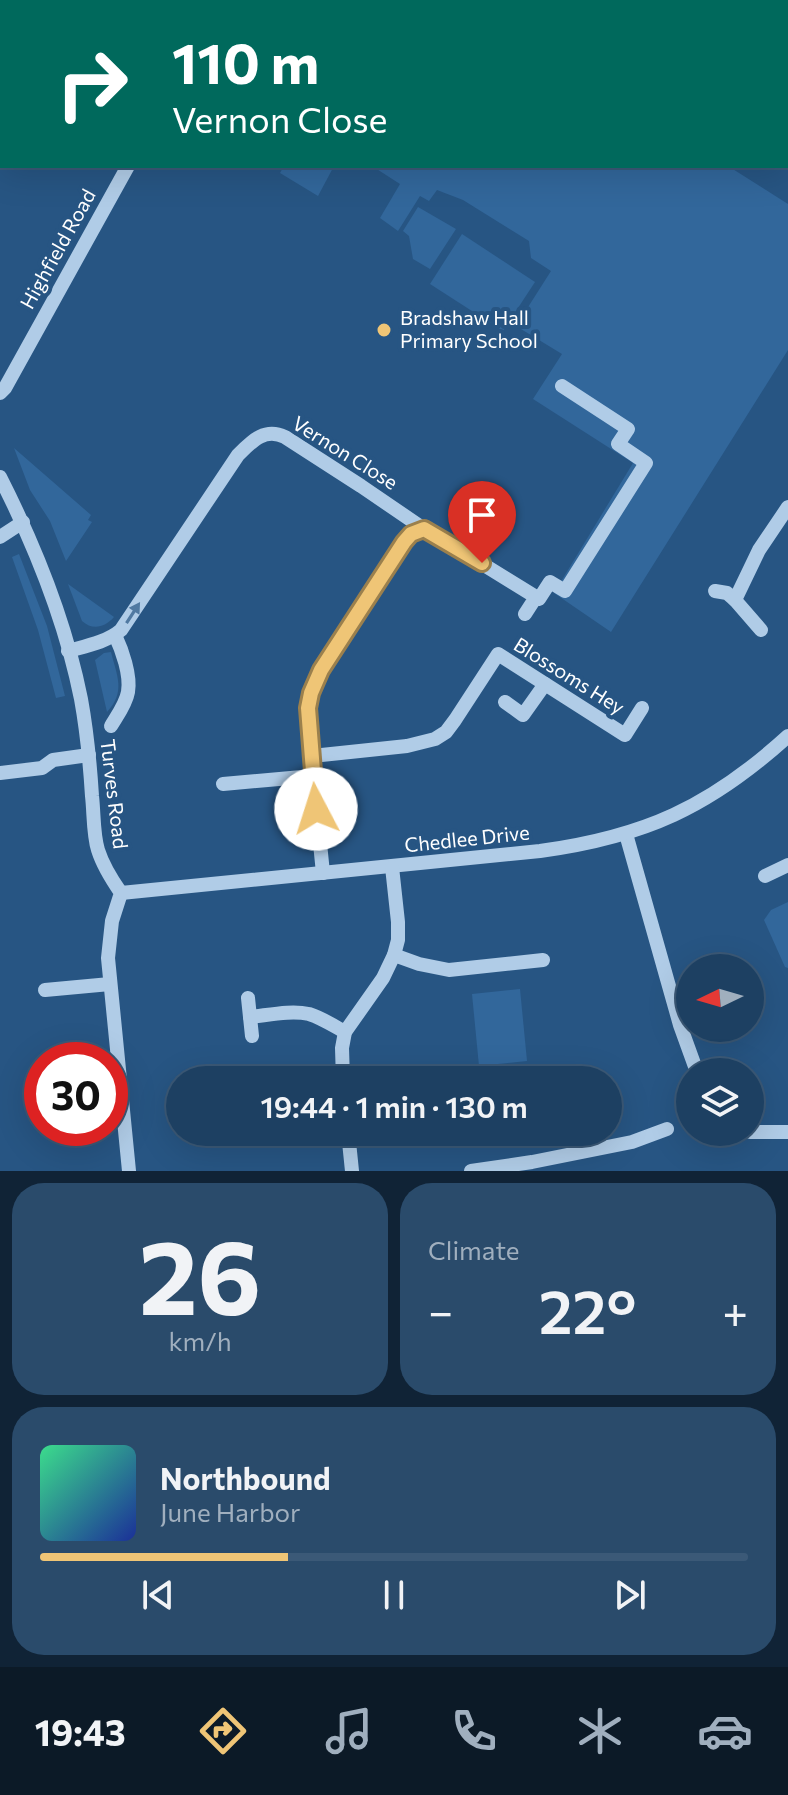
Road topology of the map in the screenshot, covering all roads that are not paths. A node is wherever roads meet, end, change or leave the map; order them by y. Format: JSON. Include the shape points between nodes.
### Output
{"nodes":[{"id":1,"x":127,"y":168,"type":"edge"},
{"id":2,"x":562,"y":386,"type":"dead end"},
{"id":3,"x":0,"y":393,"type":"edge"},
{"id":4,"x":0,"y":477,"type":"edge"},
{"id":5,"x":788,"y":507,"type":"edge"},
{"id":6,"x":23,"y":522,"type":"junction"},
{"id":7,"x":424,"y":529,"type":"junction"},
{"id":8,"x":0,"y":537,"type":"edge"},
{"id":9,"x":715,"y":591,"type":"dead end"},
{"id":10,"x":541,"y":600,"type":"junction"},
{"id":11,"x":735,"y":600,"type":"junction"},
{"id":12,"x":525,"y":614,"type":"dead end"},
{"id":13,"x":761,"y":630,"type":"dead end"},
{"id":14,"x":115,"y":635,"type":"junction"},
{"id":15,"x":68,"y":651,"type":"junction"},
{"id":16,"x":545,"y":684,"type":"junction"},
{"id":17,"x":505,"y":702,"type":"dead end"},
{"id":18,"x":642,"y":708,"type":"dead end"},
{"id":19,"x":111,"y":726,"type":"dead end"},
{"id":20,"x":788,"y":736,"type":"edge"},
{"id":21,"x":89,"y":755,"type":"junction"},
{"id":22,"x":312,"y":756,"type":"junction"},
{"id":23,"x":0,"y":773,"type":"edge"},
{"id":24,"x":313,"y":776,"type":"junction"},
{"id":25,"x":223,"y":784,"type":"dead end"},
{"id":26,"x":626,"y":834,"type":"junction"},
{"id":27,"x":788,"y":865,"type":"edge"},
{"id":28,"x":392,"y":867,"type":"junction"},
{"id":29,"x":323,"y":873,"type":"junction"},
{"id":30,"x":765,"y":876,"type":"dead end"},
{"id":31,"x":121,"y":893,"type":"junction"},
{"id":32,"x":394,"y":955,"type":"junction"},
{"id":33,"x":543,"y":960,"type":"dead end"},
{"id":34,"x":110,"y":984,"type":"junction"},
{"id":35,"x":45,"y":990,"type":"dead end"},
{"id":36,"x":248,"y":998,"type":"dead end"},
{"id":37,"x":250,"y":1017,"type":"junction"},
{"id":38,"x":345,"y":1032,"type":"junction"},
{"id":39,"x":252,"y":1036,"type":"dead end"},
{"id":40,"x":692,"y":1058,"type":"edge"},
{"id":41,"x":343,"y":1066,"type":"edge"},
{"id":42,"x":667,"y":1129,"type":"dead end"},
{"id":43,"x":764,"y":1132,"type":"edge"},
{"id":44,"x":788,"y":1132,"type":"edge"},
{"id":45,"x":349,"y":1146,"type":"edge"},
{"id":46,"x":129,"y":1171,"type":"edge"},
{"id":47,"x":352,"y":1171,"type":"edge"},
{"id":48,"x":471,"y":1171,"type":"edge"}],
"edges":[{"from":1,"to":3,"type":"street","name":"Highfield Road"},
{"from":2,"to":10,"type":"street","via":[[628,429],[618,444],[646,463],[565,591],[550,582]]},
{"from":4,"to":6,"type":"street","name":"Turves Road"},
{"from":5,"to":11,"type":"street"},
{"from":6,"to":8,"type":"street"},
{"from":6,"to":15,"type":"street","name":"Turves Road"},
{"from":7,"to":10,"type":"street","name":"Vernon Close"},
{"from":14,"to":7,"type":"street","name":"Vernon Close","one_way":true,"via":[[238,455],[268,433],[285,437]]},
{"from":7,"to":22,"type":"street","via":[[404,542],[321,670],[308,708]]},
{"from":9,"to":11,"type":"street"},
{"from":10,"to":12,"type":"street"},
{"from":11,"to":13,"type":"street"},
{"from":14,"to":15,"type":"street"},
{"from":14,"to":19,"type":"street","via":[[129,690]]},
{"from":15,"to":21,"type":"street","name":"Turves Road"},
{"from":16,"to":17,"type":"street","via":[[523,715]]},
{"from":16,"to":18,"type":"street","name":"Blossoms Hey","via":[[625,735]]},
{"from":16,"to":22,"type":"street","name":"Blossoms Hey","via":[[498,654],[455,720],[435,739]]},
{"from":20,"to":26,"type":"street","name":"Chedlee Drive","via":[[717,792]]},
{"from":21,"to":23,"type":"street"},
{"from":21,"to":31,"type":"street","name":"Turves Road","via":[[97,849]]},
{"from":22,"to":24,"type":"street"},
{"from":24,"to":25,"type":"street"},
{"from":24,"to":29,"type":"street"},
{"from":26,"to":28,"type":"street","name":"Chedlee Drive","via":[[540,851]]},
{"from":26,"to":40,"type":"street"},
{"from":27,"to":30,"type":"street"},
{"from":28,"to":29,"type":"street","name":"Chedlee Drive"},
{"from":28,"to":32,"type":"street","via":[[398,922]]},
{"from":29,"to":31,"type":"street","name":"Chedlee Drive"},
{"from":31,"to":34,"type":"street","via":[[108,943]]},
{"from":32,"to":33,"type":"street","via":[[449,970]]},
{"from":32,"to":38,"type":"street"},
{"from":34,"to":35,"type":"street"},
{"from":34,"to":46,"type":"street"},
{"from":36,"to":37,"type":"street"},
{"from":37,"to":38,"type":"street","via":[[306,1013]]},
{"from":37,"to":39,"type":"street"},
{"from":38,"to":41,"type":"street"},
{"from":42,"to":48,"type":"street","via":[[632,1142]]},
{"from":43,"to":44,"type":"street"},
{"from":45,"to":47,"type":"street"}]}
